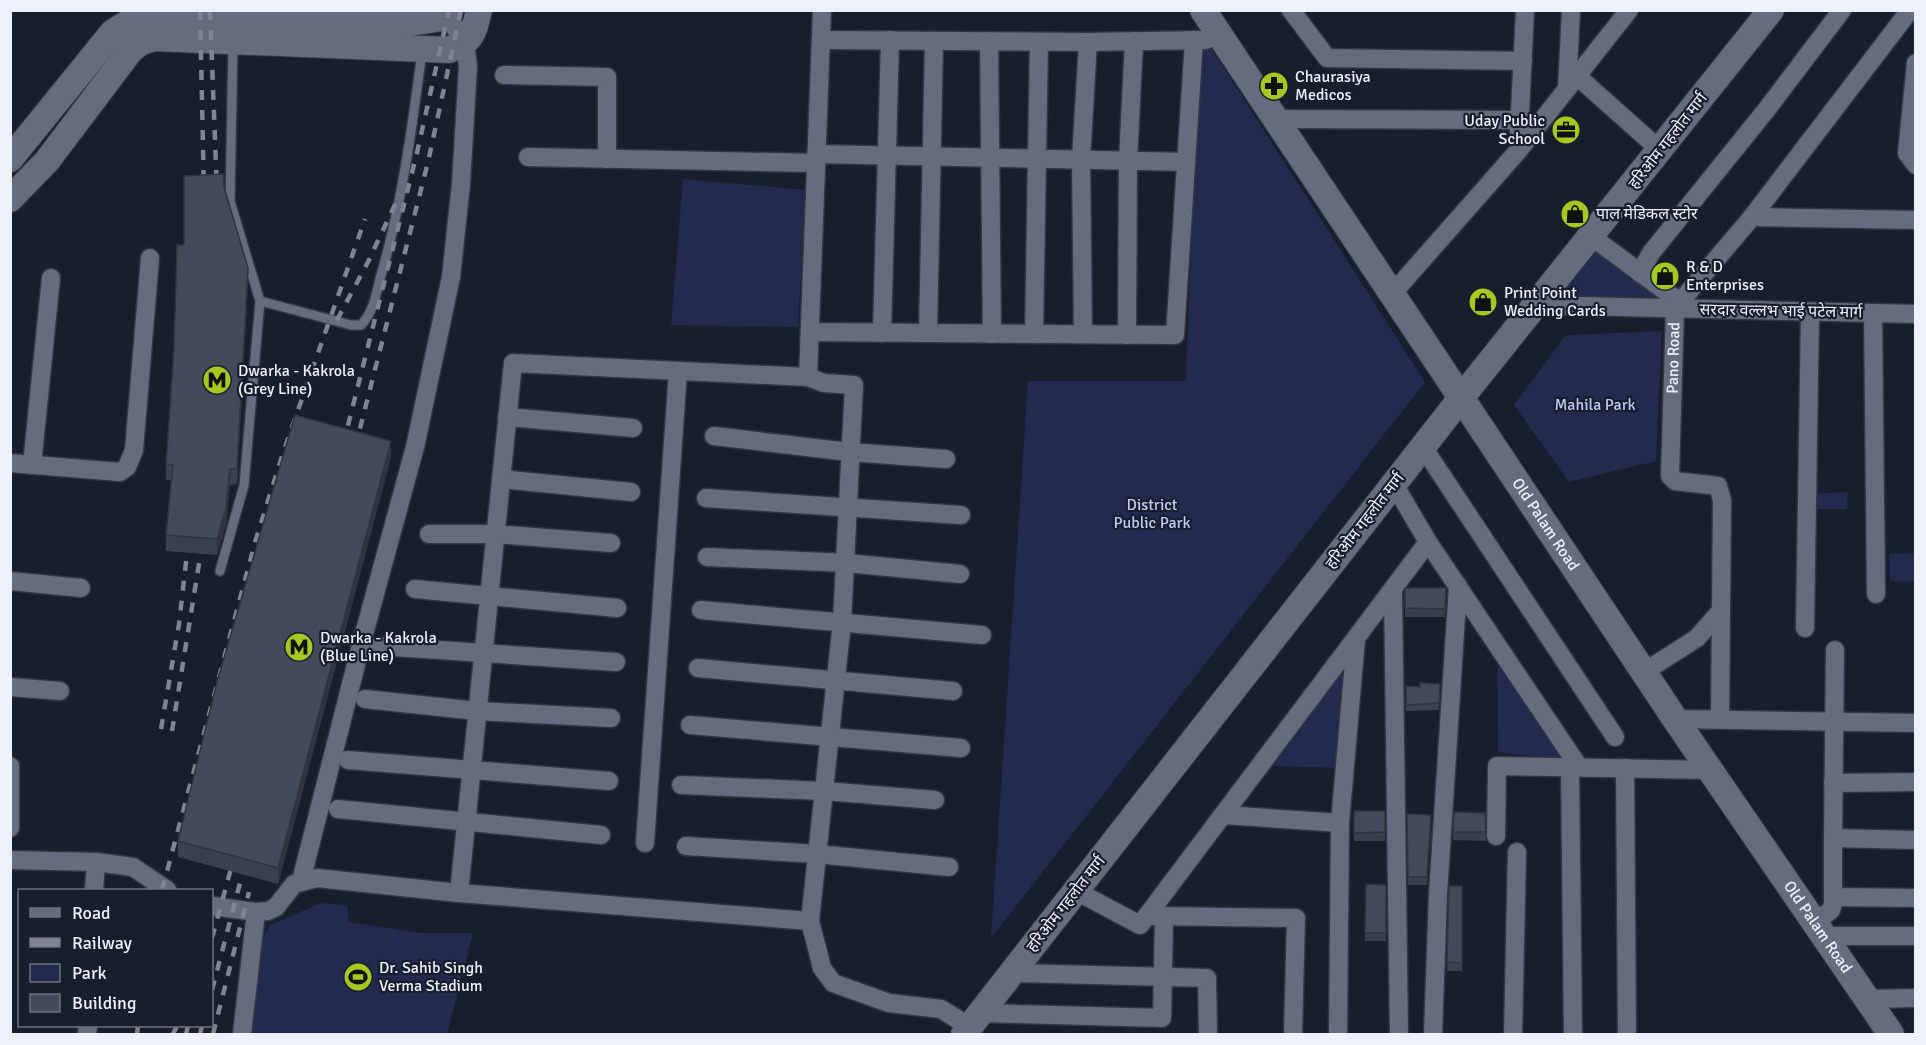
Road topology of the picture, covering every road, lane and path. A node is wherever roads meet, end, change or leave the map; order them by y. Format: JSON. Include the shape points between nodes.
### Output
{"nodes":[{"id":1,"x":479,"y":10,"type":"edge"},
{"id":2,"x":822,"y":10,"type":"edge"},
{"id":3,"x":1203,"y":10,"type":"edge"},
{"id":4,"x":1291,"y":10,"type":"edge"},
{"id":5,"x":1525,"y":10,"type":"edge"},
{"id":6,"x":1571,"y":10,"type":"edge"},
{"id":7,"x":1629,"y":10,"type":"edge"},
{"id":8,"x":1771,"y":10,"type":"edge"},
{"id":9,"x":1842,"y":10,"type":"edge"},
{"id":10,"x":1910,"y":12,"type":"edge"},
{"id":11,"x":449,"y":14,"type":"edge"},
{"id":12,"x":281,"y":18,"type":"junction"},
{"id":13,"x":1618,"y":18,"type":"edge"},
{"id":14,"x":1222,"y":39,"type":"junction"},
{"id":15,"x":820,"y":40,"type":"junction"},
{"id":16,"x":890,"y":40,"type":"junction"},
{"id":17,"x":1194,"y":40,"type":"junction"},
{"id":18,"x":233,"y":41,"type":"junction"},
{"id":19,"x":934,"y":41,"type":"junction"},
{"id":20,"x":989,"y":41,"type":"junction"},
{"id":21,"x":1134,"y":41,"type":"junction"},
{"id":22,"x":1039,"y":42,"type":"junction"},
{"id":23,"x":1088,"y":42,"type":"junction"},
{"id":24,"x":465,"y":43,"type":"junction"},
{"id":25,"x":280,"y":44,"type":"junction"},
{"id":26,"x":423,"y":50,"type":"junction"},
{"id":27,"x":1523,"y":61,"type":"junction"},
{"id":28,"x":1916,"y":63,"type":"edge"},
{"id":29,"x":504,"y":75,"type":"dead end"},
{"id":30,"x":1572,"y":82,"type":"junction"},
{"id":31,"x":1276,"y":119,"type":"junction"},
{"id":32,"x":1520,"y":120,"type":"junction"},
{"id":33,"x":1660,"y":150,"type":"junction"},
{"id":34,"x":1518,"y":151,"type":"junction"},
{"id":35,"x":888,"y":155,"type":"junction"},
{"id":36,"x":932,"y":156,"type":"junction"},
{"id":37,"x":528,"y":157,"type":"dead end"},
{"id":38,"x":816,"y":158,"type":"junction"},
{"id":39,"x":989,"y":158,"type":"junction"},
{"id":40,"x":10,"y":159,"type":"edge"},
{"id":41,"x":607,"y":159,"type":"junction"},
{"id":42,"x":1037,"y":159,"type":"junction"},
{"id":43,"x":1081,"y":160,"type":"junction"},
{"id":44,"x":1128,"y":161,"type":"junction"},
{"id":45,"x":1186,"y":162,"type":"junction"},
{"id":46,"x":1916,"y":165,"type":"edge"},
{"id":47,"x":10,"y":199,"type":"edge"},
{"id":48,"x":1752,"y":217,"type":"junction"},
{"id":49,"x":1916,"y":220,"type":"edge"},
{"id":50,"x":1592,"y":237,"type":"junction"},
{"id":51,"x":150,"y":258,"type":"dead end"},
{"id":52,"x":1640,"y":273,"type":"junction"},
{"id":53,"x":51,"y":278,"type":"dead end"},
{"id":54,"x":1392,"y":294,"type":"junction"},
{"id":55,"x":260,"y":301,"type":"junction"},
{"id":56,"x":1538,"y":305,"type":"junction"},
{"id":57,"x":1677,"y":305,"type":"junction"},
{"id":58,"x":1810,"y":312,"type":"junction"},
{"id":59,"x":1873,"y":313,"type":"junction"},
{"id":60,"x":1916,"y":314,"type":"edge"},
{"id":61,"x":810,"y":332,"type":"junction"},
{"id":62,"x":882,"y":333,"type":"junction"},
{"id":63,"x":928,"y":333,"type":"junction"},
{"id":64,"x":992,"y":334,"type":"junction"},
{"id":65,"x":1034,"y":334,"type":"junction"},
{"id":66,"x":1083,"y":334,"type":"junction"},
{"id":67,"x":1127,"y":335,"type":"junction"},
{"id":68,"x":678,"y":371,"type":"junction"},
{"id":69,"x":808,"y":377,"type":"junction"},
{"id":70,"x":1461,"y":398,"type":"junction"},
{"id":71,"x":507,"y":417,"type":"junction"},
{"id":72,"x":633,"y":428,"type":"dead end"},
{"id":73,"x":714,"y":436,"type":"dead end"},
{"id":74,"x":1423,"y":447,"type":"junction"},
{"id":75,"x":849,"y":452,"type":"junction"},
{"id":76,"x":946,"y":459,"type":"dead end"},
{"id":77,"x":10,"y":463,"type":"edge"},
{"id":78,"x":32,"y":465,"type":"junction"},
{"id":79,"x":501,"y":479,"type":"junction"},
{"id":80,"x":1394,"y":484,"type":"junction"},
{"id":81,"x":631,"y":492,"type":"dead end"},
{"id":82,"x":706,"y":498,"type":"dead end"},
{"id":83,"x":849,"y":509,"type":"junction"},
{"id":84,"x":961,"y":515,"type":"dead end"},
{"id":85,"x":429,"y":534,"type":"dead end"},
{"id":86,"x":495,"y":534,"type":"junction"},
{"id":87,"x":1428,"y":542,"type":"junction"},
{"id":88,"x":611,"y":543,"type":"dead end"},
{"id":89,"x":707,"y":557,"type":"dead end"},
{"id":90,"x":847,"y":563,"type":"junction"},
{"id":91,"x":220,"y":571,"type":"dead end"},
{"id":92,"x":960,"y":574,"type":"dead end"},
{"id":93,"x":10,"y":581,"type":"edge"},
{"id":94,"x":1458,"y":586,"type":"junction"},
{"id":95,"x":81,"y":588,"type":"dead end"},
{"id":96,"x":415,"y":589,"type":"dead end"},
{"id":97,"x":1393,"y":590,"type":"junction"},
{"id":98,"x":1876,"y":594,"type":"dead end"},
{"id":99,"x":489,"y":597,"type":"junction"},
{"id":100,"x":617,"y":608,"type":"dead end"},
{"id":101,"x":701,"y":610,"type":"dead end"},
{"id":102,"x":1719,"y":613,"type":"junction"},
{"id":103,"x":842,"y":622,"type":"junction"},
{"id":104,"x":1805,"y":628,"type":"dead end"},
{"id":105,"x":982,"y":635,"type":"dead end"},
{"id":106,"x":1356,"y":639,"type":"junction"},
{"id":107,"x":379,"y":646,"type":"dead end"},
{"id":108,"x":1834,"y":650,"type":"dead end"},
{"id":109,"x":483,"y":653,"type":"junction"},
{"id":110,"x":616,"y":662,"type":"dead end"},
{"id":111,"x":698,"y":668,"type":"dead end"},
{"id":112,"x":1644,"y":672,"type":"junction"},
{"id":113,"x":836,"y":679,"type":"junction"},
{"id":114,"x":10,"y":687,"type":"edge"},
{"id":115,"x":953,"y":691,"type":"dead end"},
{"id":116,"x":60,"y":692,"type":"dead end"},
{"id":117,"x":365,"y":699,"type":"dead end"},
{"id":118,"x":477,"y":711,"type":"junction"},
{"id":119,"x":611,"y":718,"type":"dead end"},
{"id":120,"x":1675,"y":719,"type":"junction"},
{"id":121,"x":1720,"y":719,"type":"junction"},
{"id":122,"x":1833,"y":721,"type":"junction"},
{"id":123,"x":1916,"y":723,"type":"edge"},
{"id":124,"x":690,"y":725,"type":"dead end"},
{"id":125,"x":831,"y":736,"type":"junction"},
{"id":126,"x":1615,"y":737,"type":"dead end"},
{"id":127,"x":961,"y":748,"type":"dead end"},
{"id":128,"x":348,"y":760,"type":"dead end"},
{"id":129,"x":10,"y":766,"type":"edge"},
{"id":130,"x":1574,"y":766,"type":"junction"},
{"id":131,"x":1625,"y":768,"type":"junction"},
{"id":132,"x":1709,"y":770,"type":"junction"},
{"id":133,"x":471,"y":771,"type":"junction"},
{"id":134,"x":609,"y":781,"type":"dead end"},
{"id":135,"x":1916,"y":782,"type":"edge"},
{"id":136,"x":1833,"y":783,"type":"junction"},
{"id":137,"x":681,"y":785,"type":"dead end"},
{"id":138,"x":825,"y":791,"type":"junction"},
{"id":139,"x":935,"y":800,"type":"dead end"},
{"id":140,"x":338,"y":809,"type":"dead end"},
{"id":141,"x":1224,"y":816,"type":"junction"},
{"id":142,"x":466,"y":823,"type":"junction"},
{"id":143,"x":1340,"y":823,"type":"junction"},
{"id":144,"x":10,"y":828,"type":"edge"},
{"id":145,"x":601,"y":835,"type":"dead end"},
{"id":146,"x":1496,"y":836,"type":"dead end"},
{"id":147,"x":1833,"y":838,"type":"junction"},
{"id":148,"x":1916,"y":840,"type":"edge"},
{"id":149,"x":645,"y":843,"type":"dead end"},
{"id":150,"x":686,"y":846,"type":"dead end"},
{"id":151,"x":1517,"y":852,"type":"dead end"},
{"id":152,"x":817,"y":854,"type":"junction"},
{"id":153,"x":10,"y":860,"type":"edge"},
{"id":154,"x":96,"y":862,"type":"junction"},
{"id":155,"x":949,"y":867,"type":"dead end"},
{"id":156,"x":300,"y":881,"type":"junction"},
{"id":157,"x":94,"y":889,"type":"edge"},
{"id":158,"x":164,"y":889,"type":"edge"},
{"id":159,"x":1076,"y":891,"type":"junction"},
{"id":160,"x":459,"y":893,"type":"junction"},
{"id":161,"x":1833,"y":897,"type":"junction"},
{"id":162,"x":1916,"y":898,"type":"edge"},
{"id":163,"x":213,"y":906,"type":"edge"},
{"id":164,"x":256,"y":912,"type":"junction"},
{"id":165,"x":1156,"y":916,"type":"junction"},
{"id":166,"x":810,"y":921,"type":"junction"},
{"id":167,"x":1819,"y":929,"type":"junction"},
{"id":168,"x":1916,"y":936,"type":"edge"},
{"id":169,"x":1012,"y":973,"type":"junction"},
{"id":170,"x":1164,"y":977,"type":"junction"},
{"id":171,"x":1916,"y":998,"type":"edge"},
{"id":172,"x":1868,"y":999,"type":"junction"},
{"id":173,"x":972,"y":1025,"type":"edge"},
{"id":174,"x":1161,"y":1027,"type":"edge"},
{"id":175,"x":242,"y":1035,"type":"edge"},
{"id":176,"x":1208,"y":1035,"type":"edge"},
{"id":177,"x":1293,"y":1035,"type":"edge"},
{"id":178,"x":1338,"y":1035,"type":"edge"},
{"id":179,"x":1399,"y":1035,"type":"edge"},
{"id":180,"x":1433,"y":1035,"type":"edge"},
{"id":181,"x":1513,"y":1035,"type":"edge"},
{"id":182,"x":1573,"y":1035,"type":"edge"},
{"id":183,"x":1627,"y":1035,"type":"edge"},
{"id":184,"x":1891,"y":1035,"type":"edge"}],
"edges":[{"from":1,"to":24,"type":"street","via":[[472,36]]},
{"from":2,"to":15,"type":"street"},
{"from":3,"to":14,"type":"street","name":"Old Palam Road"},
{"from":4,"to":27,"type":"street","via":[[1327,58]]},
{"from":5,"to":27,"type":"street"},
{"from":6,"to":30,"type":"street"},
{"from":7,"to":13,"type":"street"},
{"from":8,"to":33,"type":"street","name":"हरिओम गहलोत मार्ग"},
{"from":9,"to":52,"type":"street"},
{"from":10,"to":48,"type":"street","name":"Pano Road"},
{"from":11,"to":12,"type":"street","via":[[411,23]]},
{"from":11,"to":24,"type":"street"},
{"from":12,"to":25,"type":"street"},
{"from":12,"to":40,"type":"street","via":[[158,15],[130,21],[113,32]]},
{"from":13,"to":30,"type":"street"},
{"from":14,"to":17,"type":"street"},
{"from":14,"to":31,"type":"street","name":"Old Palam Road"},
{"from":15,"to":16,"type":"street"},
{"from":15,"to":38,"type":"street"},
{"from":16,"to":19,"type":"street"},
{"from":16,"to":35,"type":"street"},
{"from":17,"to":21,"type":"street"},
{"from":17,"to":45,"type":"street"},
{"from":18,"to":25,"type":"street"},
{"from":18,"to":47,"type":"street","via":[[154,38],[141,42],[130,51],[47,161]]},
{"from":18,"to":55,"type":"lane","via":[[230,201]]},
{"from":19,"to":20,"type":"street"},
{"from":19,"to":36,"type":"street"},
{"from":20,"to":22,"type":"street"},
{"from":20,"to":39,"type":"street"},
{"from":21,"to":23,"type":"street"},
{"from":21,"to":44,"type":"street"},
{"from":22,"to":23,"type":"street"},
{"from":22,"to":42,"type":"street"},
{"from":23,"to":43,"type":"street"},
{"from":24,"to":26,"type":"street","via":[[449,50]]},
{"from":24,"to":156,"type":"street","via":[[468,66],[461,184],[451,277],[415,447]]},
{"from":25,"to":26,"type":"street"},
{"from":26,"to":55,"type":"lane","via":[[409,155],[369,318],[361,325],[351,325]]},
{"from":27,"to":32,"type":"street"},
{"from":28,"to":46,"type":"street","via":[[1907,153]]},
{"from":29,"to":41,"type":"street","via":[[607,77]]},
{"from":30,"to":33,"type":"street"},
{"from":30,"to":34,"type":"street"},
{"from":31,"to":32,"type":"street"},
{"from":31,"to":54,"type":"street","name":"Old Palam Road"},
{"from":32,"to":34,"type":"street"},
{"from":33,"to":50,"type":"street","name":"हरिओम गहलोत मार्ग"},
{"from":34,"to":54,"type":"street"},
{"from":35,"to":36,"type":"street"},
{"from":35,"to":38,"type":"street"},
{"from":35,"to":62,"type":"street"},
{"from":36,"to":39,"type":"street"},
{"from":36,"to":63,"type":"street"},
{"from":37,"to":41,"type":"street"},
{"from":38,"to":41,"type":"street"},
{"from":38,"to":61,"type":"street"},
{"from":39,"to":42,"type":"street"},
{"from":39,"to":64,"type":"street"},
{"from":42,"to":43,"type":"street"},
{"from":42,"to":65,"type":"street"},
{"from":43,"to":44,"type":"street"},
{"from":43,"to":66,"type":"street"},
{"from":44,"to":45,"type":"street"},
{"from":44,"to":67,"type":"street"},
{"from":45,"to":67,"type":"street","via":[[1175,335]]},
{"from":48,"to":49,"type":"street"},
{"from":48,"to":57,"type":"street","name":"Pano Road"},
{"from":50,"to":52,"type":"street"},
{"from":50,"to":56,"type":"street","name":"हरिओम गहलोत मार्ग"},
{"from":51,"to":78,"type":"street","via":[[134,450],[127,467],[120,472]]},
{"from":52,"to":57,"type":"street"},
{"from":53,"to":78,"type":"street"},
{"from":54,"to":70,"type":"street","name":"Old Palam Road"},
{"from":55,"to":91,"type":"lane","via":[[244,485]]},
{"from":56,"to":57,"type":"street","name":"सरदार वल्लभ भाई पटेल मार्ग"},
{"from":56,"to":70,"type":"street","name":"हरिओम गहलोत मार्ग"},
{"from":57,"to":58,"type":"street","name":"सरदार वल्लभ भाई पटेल मार्ग"},
{"from":57,"to":102,"type":"street","name":"Pano Road","via":[[1669,469],[1675,481],[1712,484],[1721,492]]},
{"from":58,"to":59,"type":"street","name":"सरदार वल्लभ भाई पटेल मार्ग"},
{"from":58,"to":104,"type":"street"},
{"from":59,"to":60,"type":"street","name":"सरदार वल्लभ भाई पटेल मार्ग"},
{"from":59,"to":98,"type":"street"},
{"from":61,"to":62,"type":"street"},
{"from":61,"to":69,"type":"street"},
{"from":62,"to":63,"type":"street"},
{"from":63,"to":64,"type":"street"},
{"from":64,"to":65,"type":"street"},
{"from":65,"to":66,"type":"street"},
{"from":66,"to":67,"type":"street"},
{"from":68,"to":69,"type":"street"},
{"from":68,"to":71,"type":"street","via":[[513,363]]},
{"from":68,"to":149,"type":"street"},
{"from":69,"to":75,"type":"street","via":[[824,383],[854,385]]},
{"from":70,"to":74,"type":"street","name":"हरिओम गहलोत मार्ग"},
{"from":70,"to":112,"type":"street","name":"Old Palam Road"},
{"from":71,"to":72,"type":"street"},
{"from":71,"to":79,"type":"street"},
{"from":73,"to":75,"type":"street"},
{"from":74,"to":80,"type":"street","name":"हरिओम गहलोत मार्ग"},
{"from":74,"to":126,"type":"street"},
{"from":75,"to":76,"type":"street"},
{"from":75,"to":83,"type":"street"},
{"from":77,"to":78,"type":"street"},
{"from":79,"to":81,"type":"street"},
{"from":79,"to":86,"type":"street"},
{"from":80,"to":87,"type":"street"},
{"from":80,"to":159,"type":"street","name":"हरिओम गहलोत मार्ग"},
{"from":82,"to":83,"type":"street"},
{"from":83,"to":84,"type":"street"},
{"from":83,"to":90,"type":"street"},
{"from":85,"to":86,"type":"street"},
{"from":86,"to":88,"type":"street"},
{"from":86,"to":99,"type":"street"},
{"from":87,"to":94,"type":"street"},
{"from":87,"to":97,"type":"street"},
{"from":89,"to":90,"type":"street"},
{"from":90,"to":92,"type":"street"},
{"from":90,"to":103,"type":"street"},
{"from":93,"to":95,"type":"street"},
{"from":94,"to":130,"type":"street"},
{"from":94,"to":180,"type":"street"},
{"from":96,"to":99,"type":"street"},
{"from":97,"to":106,"type":"street"},
{"from":97,"to":179,"type":"street"},
{"from":99,"to":100,"type":"street"},
{"from":99,"to":109,"type":"street"},
{"from":101,"to":103,"type":"street"},
{"from":102,"to":112,"type":"street","via":[[1697,638]]},
{"from":102,"to":121,"type":"street"},
{"from":103,"to":105,"type":"street"},
{"from":103,"to":113,"type":"street"},
{"from":106,"to":141,"type":"street"},
{"from":106,"to":143,"type":"street"},
{"from":107,"to":109,"type":"street"},
{"from":108,"to":122,"type":"street"},
{"from":109,"to":110,"type":"street"},
{"from":109,"to":118,"type":"street"},
{"from":111,"to":113,"type":"street"},
{"from":112,"to":120,"type":"street","name":"Old Palam Road"},
{"from":113,"to":115,"type":"street"},
{"from":113,"to":125,"type":"street"},
{"from":114,"to":116,"type":"street"},
{"from":117,"to":118,"type":"street"},
{"from":118,"to":119,"type":"street"},
{"from":118,"to":133,"type":"street"},
{"from":120,"to":121,"type":"street"},
{"from":120,"to":132,"type":"street","name":"Old Palam Road"},
{"from":121,"to":122,"type":"street"},
{"from":122,"to":123,"type":"street"},
{"from":122,"to":136,"type":"street"},
{"from":124,"to":125,"type":"street"},
{"from":125,"to":127,"type":"street"},
{"from":125,"to":138,"type":"street"},
{"from":128,"to":133,"type":"street"},
{"from":129,"to":144,"type":"street"},
{"from":130,"to":131,"type":"street"},
{"from":130,"to":146,"type":"street","via":[[1497,766]]},
{"from":130,"to":182,"type":"street"},
{"from":131,"to":132,"type":"street"},
{"from":131,"to":183,"type":"street"},
{"from":132,"to":167,"type":"street","name":"Old Palam Road"},
{"from":133,"to":134,"type":"street"},
{"from":133,"to":142,"type":"street"},
{"from":135,"to":136,"type":"street"},
{"from":136,"to":147,"type":"street"},
{"from":137,"to":138,"type":"street"},
{"from":138,"to":139,"type":"street"},
{"from":138,"to":152,"type":"street"},
{"from":140,"to":142,"type":"street"},
{"from":141,"to":143,"type":"street"},
{"from":141,"to":165,"type":"street"},
{"from":142,"to":145,"type":"street"},
{"from":142,"to":160,"type":"street"},
{"from":143,"to":178,"type":"street"},
{"from":147,"to":148,"type":"street"},
{"from":147,"to":161,"type":"street"},
{"from":150,"to":152,"type":"street"},
{"from":151,"to":181,"type":"street"},
{"from":152,"to":155,"type":"street"},
{"from":152,"to":166,"type":"street"},
{"from":153,"to":154,"type":"street"},
{"from":154,"to":157,"type":"street"},
{"from":154,"to":158,"type":"street","via":[[133,867]]},
{"from":156,"to":160,"type":"street","via":[[317,878]]},
{"from":156,"to":164,"type":"street","via":[[276,907]]},
{"from":159,"to":165,"type":"street","via":[[1140,925]]},
{"from":159,"to":169,"type":"street","name":"हरिओम गहलोत मार्ग"},
{"from":160,"to":166,"type":"street"},
{"from":161,"to":162,"type":"street"},
{"from":161,"to":167,"type":"street","via":[[1831,910]]},
{"from":163,"to":164,"type":"street"},
{"from":164,"to":175,"type":"street"},
{"from":165,"to":170,"type":"street"},
{"from":165,"to":177,"type":"street","via":[[1296,918]]},
{"from":166,"to":173,"type":"street","via":[[822,968],[833,983],[889,1003],[941,1009]]},
{"from":167,"to":168,"type":"street"},
{"from":167,"to":172,"type":"street","name":"Old Palam Road"},
{"from":169,"to":170,"type":"street"},
{"from":169,"to":173,"type":"street","name":"हरिओम गहलोत मार्ग"},
{"from":170,"to":174,"type":"street"},
{"from":170,"to":176,"type":"street","via":[[1207,978]]},
{"from":171,"to":172,"type":"street"},
{"from":172,"to":184,"type":"street","name":"Old Palam Road"},
{"from":173,"to":174,"type":"street"}]}
